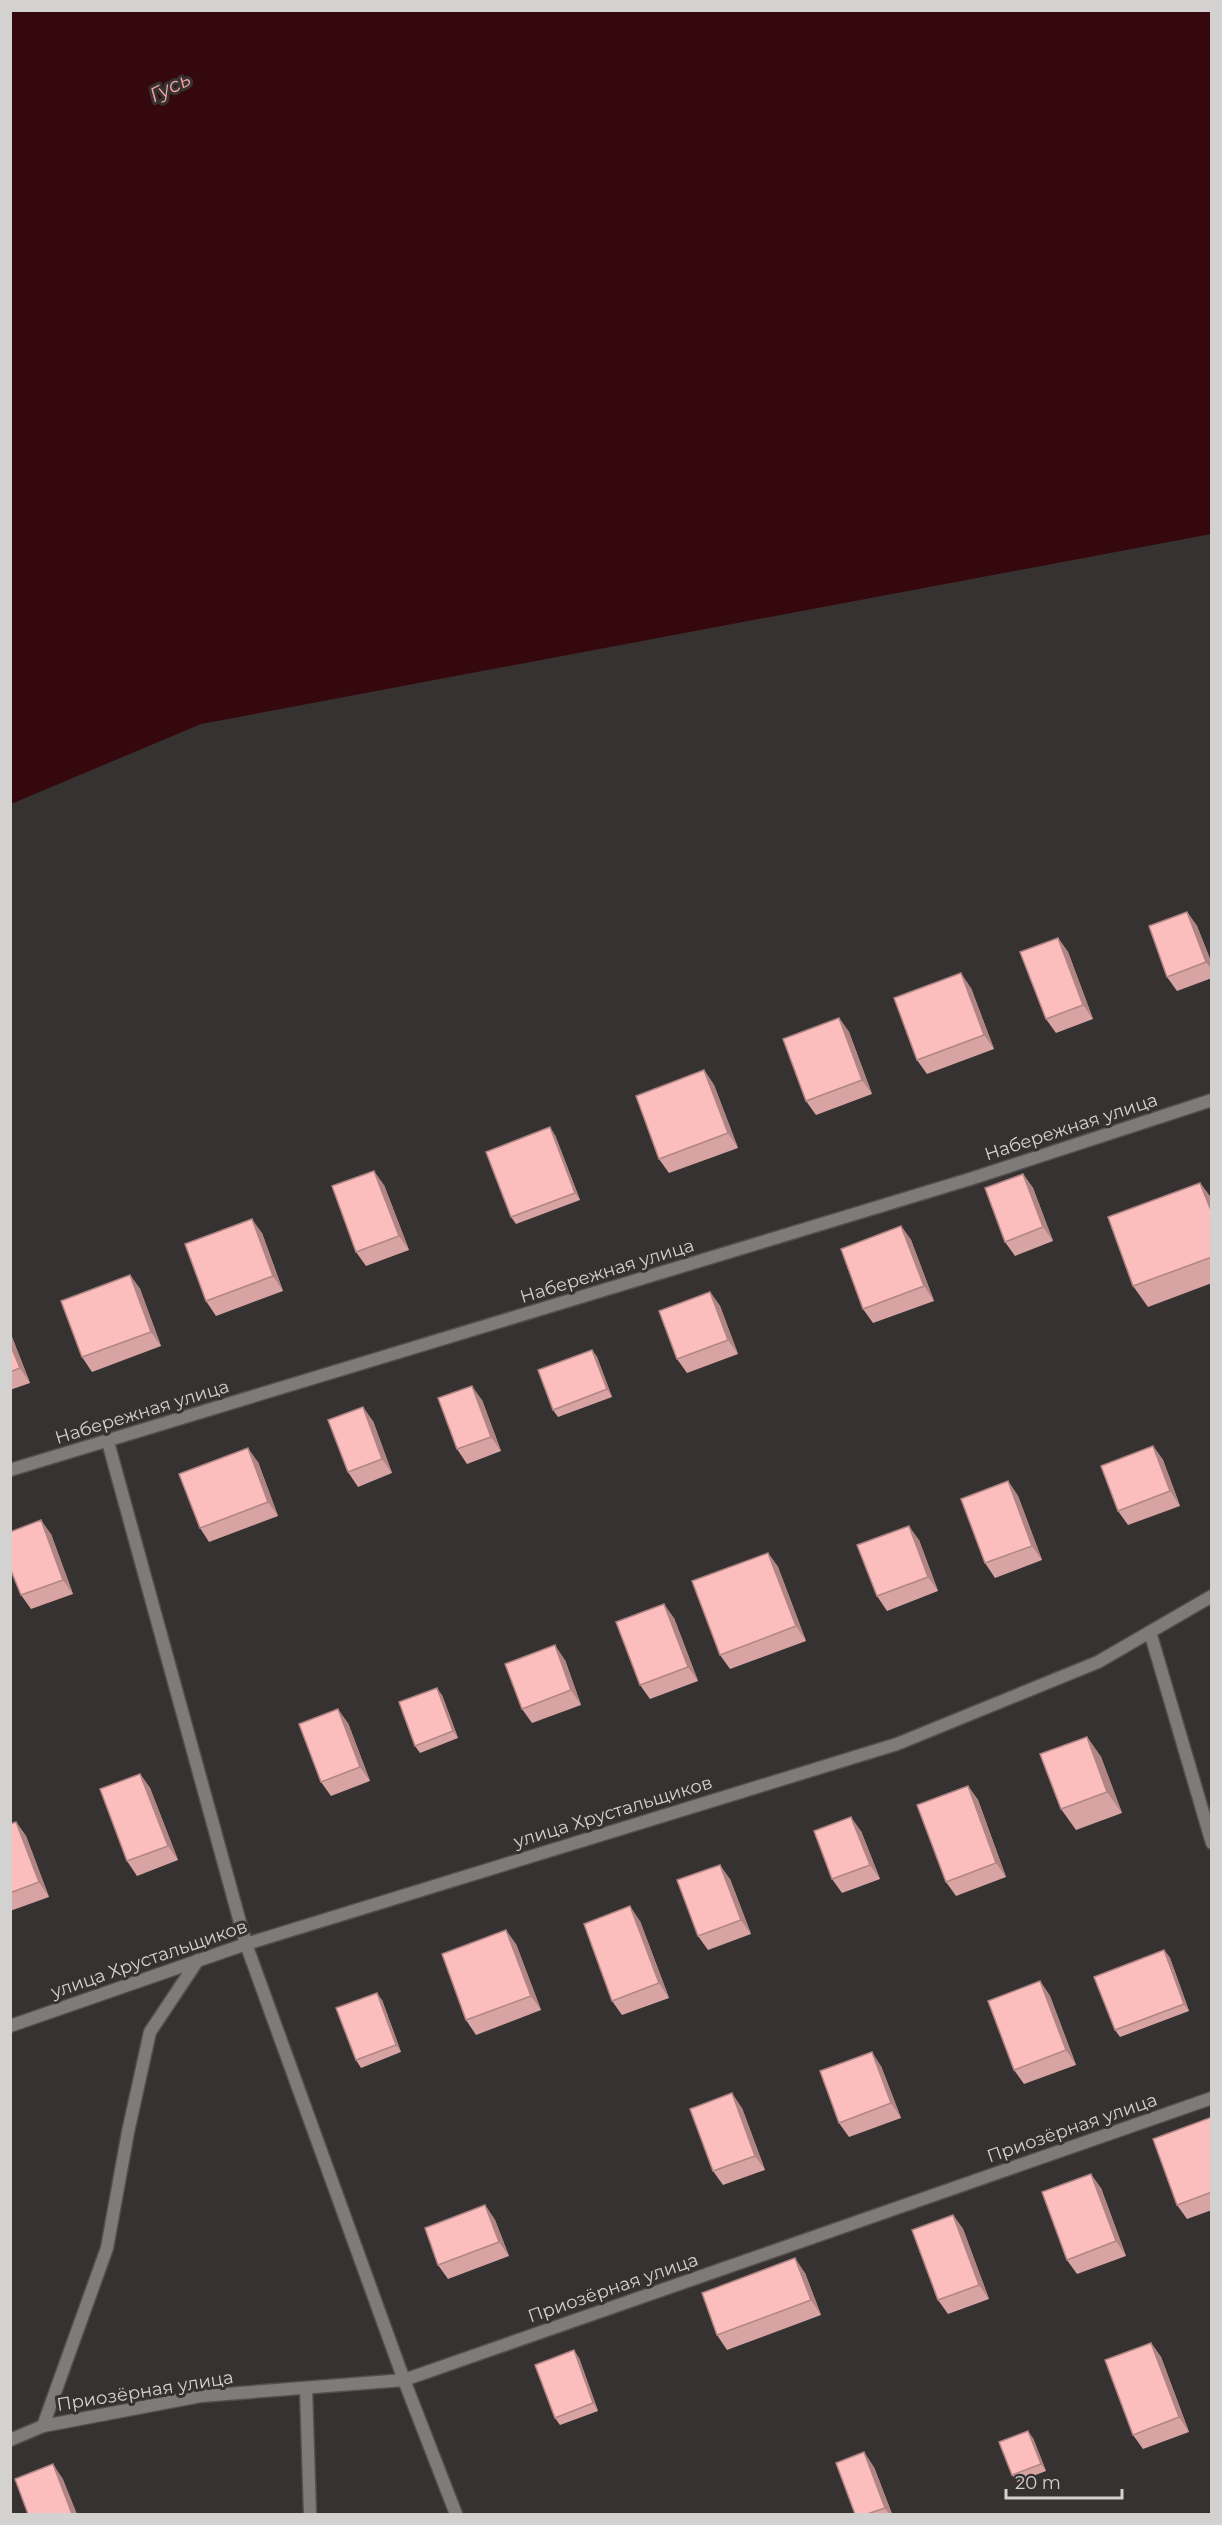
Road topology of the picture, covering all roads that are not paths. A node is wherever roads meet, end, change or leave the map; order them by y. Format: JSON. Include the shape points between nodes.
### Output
{"nodes":[{"id":1,"x":1212,"y":1100,"type":"edge"},
{"id":2,"x":108,"y":1442,"type":"junction"},
{"id":3,"x":10,"y":1470,"type":"edge"},
{"id":4,"x":1212,"y":1596,"type":"edge"},
{"id":5,"x":1150,"y":1632,"type":"junction"},
{"id":6,"x":1212,"y":1844,"type":"edge"},
{"id":7,"x":246,"y":1944,"type":"junction"},
{"id":8,"x":198,"y":1960,"type":"junction"},
{"id":9,"x":10,"y":2026,"type":"edge"},
{"id":10,"x":1212,"y":2098,"type":"edge"},
{"id":11,"x":404,"y":2380,"type":"junction"},
{"id":12,"x":306,"y":2388,"type":"junction"},
{"id":13,"x":44,"y":2426,"type":"junction"},
{"id":14,"x":10,"y":2440,"type":"edge"},
{"id":15,"x":310,"y":2514,"type":"edge"},
{"id":16,"x":456,"y":2514,"type":"edge"}],
"edges":[{"from":1,"to":2,"type":"street","name":"Набережная улица","via":[[970,1179]]},
{"from":2,"to":3,"type":"street","name":"Набережная улица"},
{"from":2,"to":7,"type":"street"},
{"from":4,"to":5,"type":"street","name":"улица Хрустальщиков"},
{"from":5,"to":6,"type":"street"},
{"from":5,"to":7,"type":"street","name":"улица Хрустальщиков","via":[[1098,1662],[897,1744]]},
{"from":7,"to":8,"type":"street","name":"улица Хрустальщиков"},
{"from":7,"to":11,"type":"street"},
{"from":8,"to":9,"type":"street","name":"улица Хрустальщиков"},
{"from":8,"to":13,"type":"street","via":[[150,2032],[107,2248]]},
{"from":10,"to":11,"type":"street","name":"Приозёрная улица"},
{"from":11,"to":12,"type":"street","name":"Приозёрная улица"},
{"from":11,"to":16,"type":"street"},
{"from":12,"to":13,"type":"street","name":"Приозёрная улица","via":[[201,2396]]},
{"from":12,"to":15,"type":"street"},
{"from":13,"to":14,"type":"street","name":"Приозёрная улица"}]}
